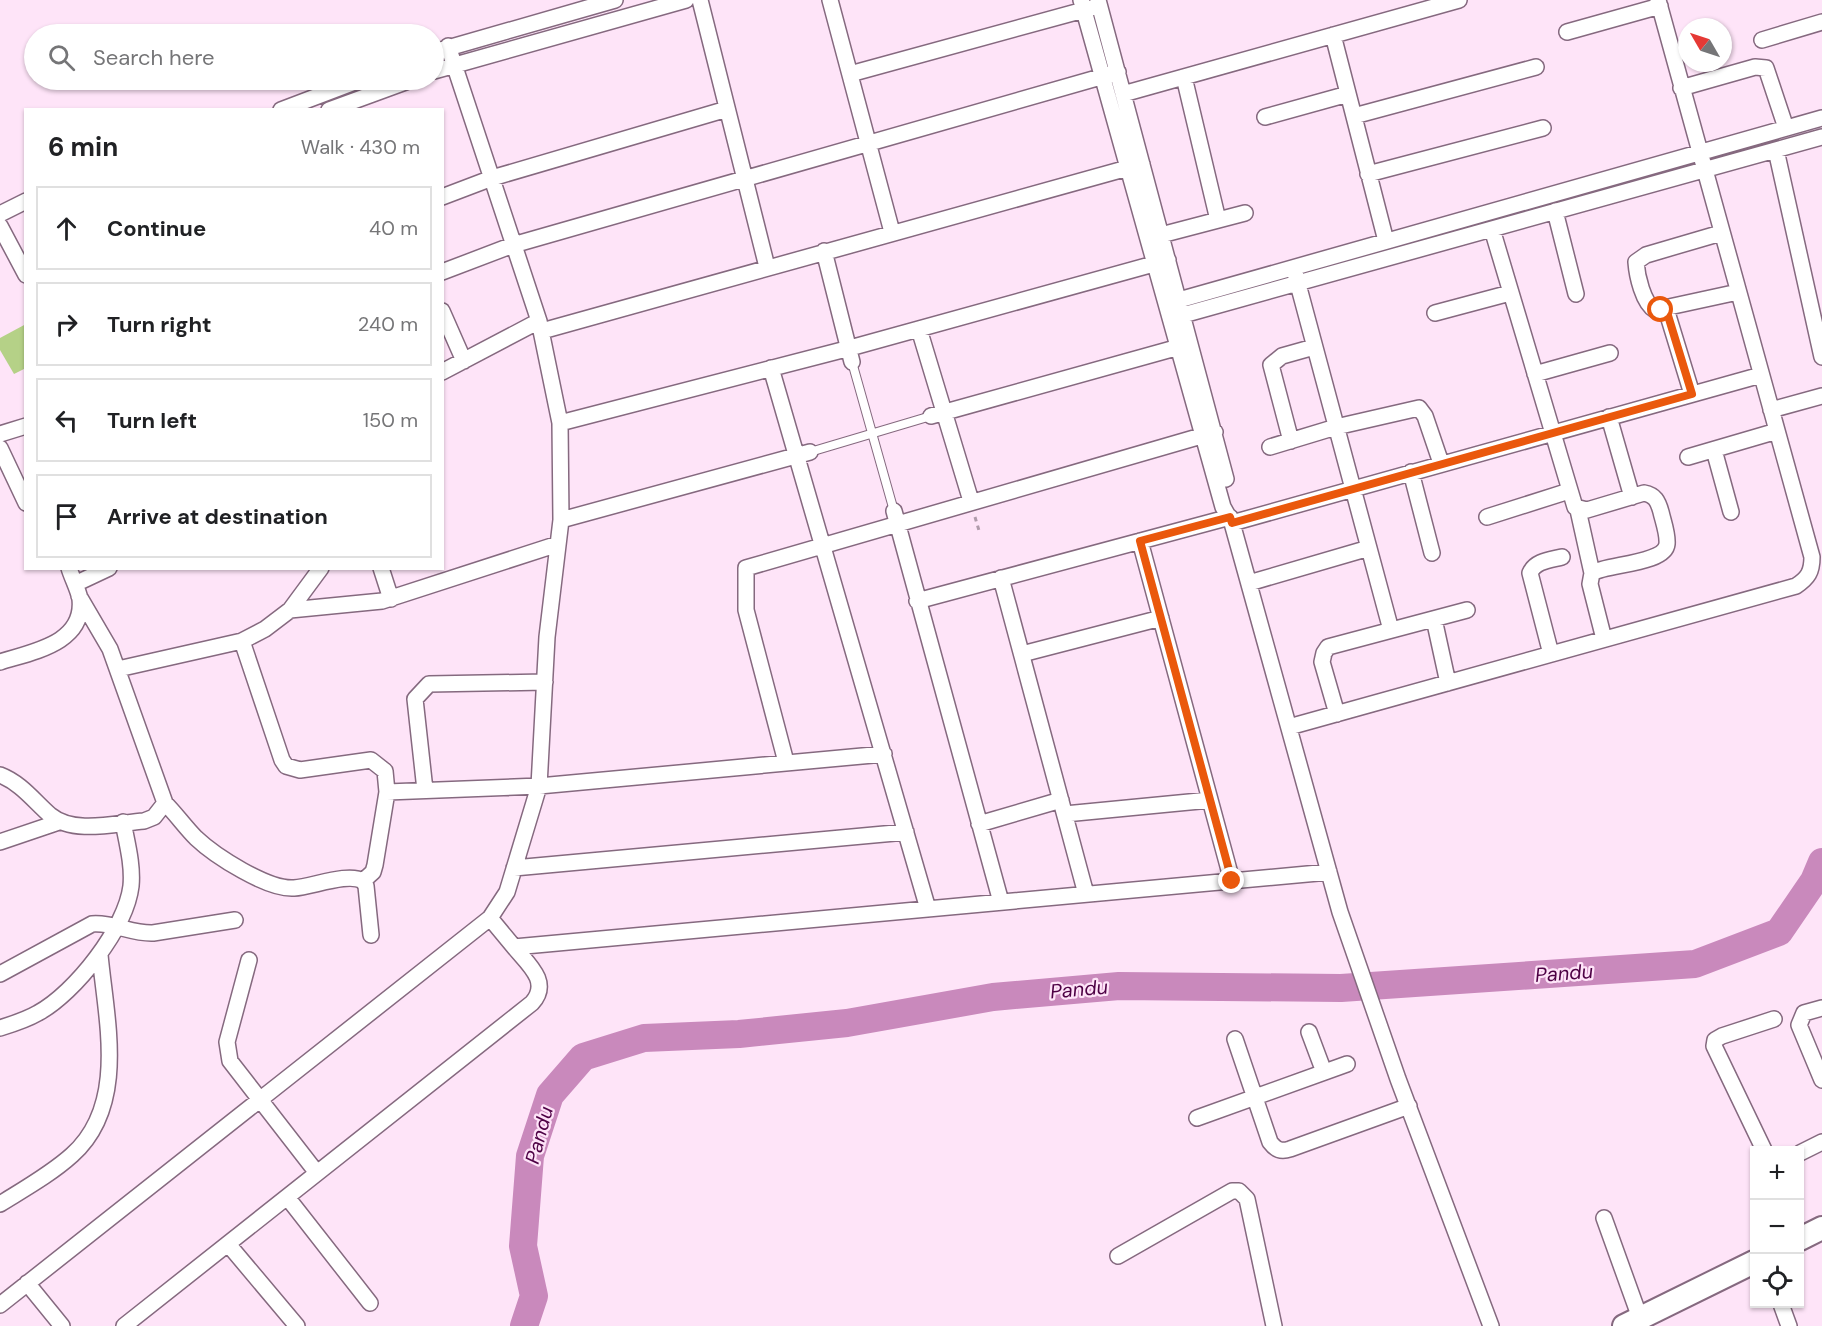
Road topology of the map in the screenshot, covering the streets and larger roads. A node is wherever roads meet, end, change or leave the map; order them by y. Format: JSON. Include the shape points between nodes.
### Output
{"nodes":[{"id":1,"x":615,"y":0,"type":"edge"},
{"id":2,"x":686,"y":0,"type":"edge"},
{"id":3,"x":700,"y":0,"type":"edge"},
{"id":4,"x":830,"y":0,"type":"edge"},
{"id":5,"x":1459,"y":0,"type":"edge"},
{"id":6,"x":1099,"y":3,"type":"edge"},
{"id":7,"x":1659,"y":3,"type":"edge"},
{"id":8,"x":1082,"y":5,"type":"edge"},
{"id":9,"x":578,"y":10,"type":"junction"},
{"id":10,"x":1821,"y":25,"type":"edge"},
{"id":11,"x":582,"y":29,"type":"junction"},
{"id":12,"x":1567,"y":32,"type":"dead end"},
{"id":13,"x":1333,"y":35,"type":"junction"},
{"id":14,"x":1762,"y":40,"type":"dead end"},
{"id":15,"x":444,"y":48,"type":"edge"},
{"id":16,"x":444,"y":53,"type":"edge"},
{"id":17,"x":453,"y":64,"type":"junction"},
{"id":18,"x":444,"y":67,"type":"edge"},
{"id":19,"x":1536,"y":67,"type":"dead end"},
{"id":20,"x":850,"y":74,"type":"junction"},
{"id":21,"x":1111,"y":74,"type":"junction"},
{"id":22,"x":1184,"y":77,"type":"junction"},
{"id":23,"x":1681,"y":88,"type":"junction"},
{"id":24,"x":334,"y":90,"type":"edge"},
{"id":25,"x":384,"y":90,"type":"edge"},
{"id":26,"x":1123,"y":94,"type":"junction"},
{"id":27,"x":1348,"y":94,"type":"junction"},
{"id":28,"x":286,"y":108,"type":"edge"},
{"id":29,"x":334,"y":108,"type":"edge"},
{"id":30,"x":727,"y":110,"type":"junction"},
{"id":31,"x":1354,"y":116,"type":"junction"},
{"id":32,"x":1265,"y":117,"type":"dead end"},
{"id":33,"x":1822,"y":118,"type":"edge"},
{"id":34,"x":1543,"y":128,"type":"dead end"},
{"id":35,"x":1786,"y":128,"type":"junction"},
{"id":36,"x":1822,"y":137,"type":"edge"},
{"id":37,"x":869,"y":144,"type":"junction"},
{"id":38,"x":1776,"y":150,"type":"junction"},
{"id":39,"x":1698,"y":153,"type":"junction"},
{"id":40,"x":1135,"y":166,"type":"junction"},
{"id":41,"x":1703,"y":170,"type":"junction"},
{"id":42,"x":1368,"y":174,"type":"junction"},
{"id":43,"x":492,"y":178,"type":"junction"},
{"id":44,"x":745,"y":179,"type":"junction"},
{"id":45,"x":444,"y":196,"type":"edge"},
{"id":46,"x":24,"y":202,"type":"edge"},
{"id":47,"x":1556,"y":211,"type":"junction"},
{"id":48,"x":1245,"y":213,"type":"dead end"},
{"id":49,"x":0,"y":214,"type":"edge"},
{"id":50,"x":24,"y":214,"type":"edge"},
{"id":51,"x":1218,"y":220,"type":"junction"},
{"id":52,"x":0,"y":226,"type":"edge"},
{"id":53,"x":1492,"y":229,"type":"junction"},
{"id":54,"x":892,"y":232,"type":"junction"},
{"id":55,"x":1721,"y":233,"type":"junction"},
{"id":56,"x":1161,"y":235,"type":"junction"},
{"id":57,"x":1386,"y":241,"type":"junction"},
{"id":58,"x":513,"y":245,"type":"junction"},
{"id":59,"x":824,"y":251,"type":"junction"},
{"id":60,"x":1161,"y":263,"type":"junction"},
{"id":61,"x":767,"y":267,"type":"junction"},
{"id":62,"x":1293,"y":267,"type":"junction"},
{"id":63,"x":24,"y":271,"type":"edge"},
{"id":64,"x":444,"y":271,"type":"edge"},
{"id":65,"x":1298,"y":283,"type":"junction"},
{"id":66,"x":1510,"y":292,"type":"junction"},
{"id":67,"x":1737,"y":292,"type":"junction"},
{"id":68,"x":1576,"y":294,"type":"dead end"},
{"id":69,"x":1178,"y":308,"type":"junction"},
{"id":70,"x":1666,"y":309,"type":"junction"},
{"id":71,"x":1435,"y":313,"type":"dead end"},
{"id":72,"x":444,"y":316,"type":"edge"},
{"id":73,"x":540,"y":326,"type":"junction"},
{"id":74,"x":919,"y":329,"type":"junction"},
{"id":75,"x":1179,"y":346,"type":"junction"},
{"id":76,"x":1314,"y":347,"type":"junction"},
{"id":77,"x":1610,"y":353,"type":"dead end"},
{"id":78,"x":851,"y":355,"type":"junction"},
{"id":79,"x":1822,"y":357,"type":"edge"},
{"id":80,"x":464,"y":361,"type":"junction"},
{"id":81,"x":771,"y":368,"type":"junction"},
{"id":82,"x":444,"y":371,"type":"edge"},
{"id":83,"x":1535,"y":374,"type":"junction"},
{"id":84,"x":1761,"y":375,"type":"junction"},
{"id":85,"x":1692,"y":394,"type":"junction"},
{"id":86,"x":1822,"y":396,"type":"edge"},
{"id":87,"x":1771,"y":410,"type":"junction"},
{"id":88,"x":937,"y":415,"type":"junction"},
{"id":89,"x":1609,"y":417,"type":"junction"},
{"id":90,"x":560,"y":423,"type":"junction"},
{"id":91,"x":24,"y":427,"type":"edge"},
{"id":92,"x":1336,"y":427,"type":"junction"},
{"id":93,"x":1777,"y":431,"type":"junction"},
{"id":94,"x":1553,"y":433,"type":"junction"},
{"id":95,"x":0,"y":434,"type":"edge"},
{"id":96,"x":1209,"y":434,"type":"junction"},
{"id":97,"x":1292,"y":441,"type":"junction"},
{"id":98,"x":1270,"y":447,"type":"dead end"},
{"id":99,"x":0,"y":448,"type":"edge"},
{"id":100,"x":1714,"y":450,"type":"junction"},
{"id":101,"x":803,"y":454,"type":"junction"},
{"id":102,"x":1688,"y":457,"type":"dead end"},
{"id":103,"x":1441,"y":463,"type":"junction"},
{"id":104,"x":1411,"y":472,"type":"junction"},
{"id":105,"x":1353,"y":488,"type":"junction"},
{"id":106,"x":1569,"y":491,"type":"junction"},
{"id":107,"x":1632,"y":497,"type":"junction"},
{"id":108,"x":24,"y":499,"type":"edge"},
{"id":109,"x":971,"y":501,"type":"junction"},
{"id":110,"x":1578,"y":510,"type":"junction"},
{"id":111,"x":1731,"y":512,"type":"dead end"},
{"id":112,"x":1487,"y":517,"type":"dead end"},
{"id":113,"x":895,"y":518,"type":"junction"},
{"id":114,"x":561,"y":520,"type":"junction"},
{"id":115,"x":1231,"y":520,"type":"junction"},
{"id":116,"x":1140,"y":541,"type":"junction"},
{"id":117,"x":558,"y":544,"type":"junction"},
{"id":118,"x":823,"y":546,"type":"junction"},
{"id":119,"x":1369,"y":548,"type":"junction"},
{"id":120,"x":1432,"y":553,"type":"dead end"},
{"id":121,"x":1562,"y":557,"type":"dead end"},
{"id":122,"x":70,"y":570,"type":"edge"},
{"id":123,"x":106,"y":570,"type":"edge"},
{"id":124,"x":320,"y":570,"type":"edge"},
{"id":125,"x":382,"y":570,"type":"edge"},
{"id":126,"x":1592,"y":573,"type":"junction"},
{"id":127,"x":1001,"y":578,"type":"junction"},
{"id":128,"x":1249,"y":583,"type":"junction"},
{"id":129,"x":77,"y":590,"type":"junction"},
{"id":130,"x":391,"y":599,"type":"junction"},
{"id":131,"x":917,"y":601,"type":"junction"},
{"id":132,"x":290,"y":610,"type":"junction"},
{"id":133,"x":1467,"y":610,"type":"dead end"},
{"id":134,"x":1161,"y":618,"type":"junction"},
{"id":135,"x":1434,"y":619,"type":"junction"},
{"id":136,"x":1391,"y":630,"type":"junction"},
{"id":137,"x":1604,"y":639,"type":"junction"},
{"id":138,"x":242,"y":642,"type":"junction"},
{"id":139,"x":1022,"y":654,"type":"junction"},
{"id":140,"x":1551,"y":654,"type":"junction"},
{"id":141,"x":0,"y":662,"type":"edge"},
{"id":142,"x":118,"y":669,"type":"junction"},
{"id":143,"x":545,"y":682,"type":"junction"},
{"id":144,"x":1448,"y":683,"type":"junction"},
{"id":145,"x":1337,"y":714,"type":"junction"},
{"id":146,"x":1289,"y":727,"type":"junction"},
{"id":147,"x":884,"y":754,"type":"junction"},
{"id":148,"x":786,"y":762,"type":"junction"},
{"id":149,"x":0,"y":775,"type":"edge"},
{"id":150,"x":539,"y":786,"type":"junction"},
{"id":151,"x":425,"y":790,"type":"junction"},
{"id":152,"x":387,"y":792,"type":"junction"},
{"id":153,"x":1210,"y":800,"type":"junction"},
{"id":154,"x":165,"y":803,"type":"junction"},
{"id":155,"x":1063,"y":807,"type":"junction"},
{"id":156,"x":59,"y":822,"type":"junction"},
{"id":157,"x":123,"y":822,"type":"junction"},
{"id":158,"x":979,"y":824,"type":"junction"},
{"id":159,"x":906,"y":832,"type":"junction"},
{"id":160,"x":0,"y":842,"type":"edge"},
{"id":161,"x":514,"y":868,"type":"junction"},
{"id":162,"x":1329,"y":872,"type":"junction"},
{"id":163,"x":363,"y":881,"type":"junction"},
{"id":164,"x":1232,"y":881,"type":"junction"},
{"id":165,"x":1086,"y":894,"type":"junction"},
{"id":166,"x":1001,"y":902,"type":"junction"},
{"id":167,"x":928,"y":909,"type":"junction"},
{"id":168,"x":490,"y":918,"type":"junction"},
{"id":169,"x":235,"y":920,"type":"dead end"},
{"id":170,"x":117,"y":927,"type":"junction"},
{"id":171,"x":371,"y":935,"type":"dead end"},
{"id":172,"x":514,"y":947,"type":"junction"},
{"id":173,"x":100,"y":955,"type":"junction"},
{"id":174,"x":249,"y":960,"type":"dead end"},
{"id":175,"x":0,"y":974,"type":"edge"},
{"id":176,"x":1822,"y":1008,"type":"edge"},
{"id":177,"x":1774,"y":1019,"type":"dead end"},
{"id":178,"x":0,"y":1029,"type":"edge"},
{"id":179,"x":1309,"y":1032,"type":"dead end"},
{"id":180,"x":1235,"y":1040,"type":"dead end"},
{"id":181,"x":1347,"y":1064,"type":"dead end"},
{"id":182,"x":1324,"y":1072,"type":"junction"},
{"id":183,"x":1822,"y":1080,"type":"edge"},
{"id":184,"x":1254,"y":1097,"type":"junction"},
{"id":185,"x":260,"y":1100,"type":"junction"},
{"id":186,"x":1409,"y":1106,"type":"junction"},
{"id":187,"x":1197,"y":1118,"type":"dead end"},
{"id":188,"x":1822,"y":1142,"type":"edge"},
{"id":189,"x":1762,"y":1146,"type":"edge"},
{"id":190,"x":1804,"y":1151,"type":"edge"},
{"id":191,"x":317,"y":1173,"type":"junction"},
{"id":192,"x":287,"y":1197,"type":"junction"},
{"id":193,"x":0,"y":1204,"type":"edge"},
{"id":194,"x":1604,"y":1218,"type":"dead end"},
{"id":195,"x":1822,"y":1228,"type":"edge"},
{"id":196,"x":1804,"y":1237,"type":"edge"},
{"id":197,"x":228,"y":1244,"type":"junction"},
{"id":198,"x":1118,"y":1256,"type":"dead end"},
{"id":199,"x":1750,"y":1265,"type":"edge"},
{"id":200,"x":27,"y":1283,"type":"junction"},
{"id":201,"x":369,"y":1303,"type":"dead end"},
{"id":202,"x":0,"y":1305,"type":"edge"},
{"id":203,"x":1782,"y":1308,"type":"edge"},
{"id":204,"x":1642,"y":1319,"type":"edge"},
{"id":205,"x":62,"y":1326,"type":"edge"},
{"id":206,"x":124,"y":1326,"type":"edge"},
{"id":207,"x":297,"y":1326,"type":"edge"},
{"id":208,"x":1274,"y":1326,"type":"edge"},
{"id":209,"x":1491,"y":1326,"type":"edge"},
{"id":210,"x":1789,"y":1326,"type":"edge"}],
"edges":[{"from":1,"to":9,"type":"street"},
{"from":2,"to":11,"type":"street"},
{"from":3,"to":30,"type":"street"},
{"from":4,"to":20,"type":"street"},
{"from":5,"to":13,"type":"street"},
{"from":6,"to":8,"type":"street"},
{"from":6,"to":21,"type":"street"},
{"from":7,"to":12,"type":"street"},
{"from":7,"to":23,"type":"street"},
{"from":8,"to":20,"type":"street"},
{"from":8,"to":21,"type":"street"},
{"from":9,"to":11,"type":"street"},
{"from":9,"to":15,"type":"street"},
{"from":10,"to":14,"type":"street"},
{"from":11,"to":17,"type":"street"},
{"from":13,"to":22,"type":"street"},
{"from":13,"to":27,"type":"street"},
{"from":16,"to":17,"type":"street"},
{"from":17,"to":18,"type":"street"},
{"from":17,"to":43,"type":"street"},
{"from":19,"to":31,"type":"street"},
{"from":20,"to":37,"type":"street"},
{"from":21,"to":26,"type":"street"},
{"from":21,"to":37,"type":"street"},
{"from":21,"to":40,"type":"street"},
{"from":22,"to":26,"type":"street"},
{"from":22,"to":51,"type":"street"},
{"from":23,"to":35,"type":"street","via":[[1755,67],[1766,68]]},
{"from":23,"to":39,"type":"street"},
{"from":24,"to":28,"type":"street"},
{"from":25,"to":29,"type":"street"},
{"from":26,"to":40,"type":"street"},
{"from":27,"to":31,"type":"street"},
{"from":27,"to":32,"type":"street"},
{"from":30,"to":43,"type":"street"},
{"from":30,"to":44,"type":"street"},
{"from":31,"to":42,"type":"street"},
{"from":33,"to":35,"type":"street"},
{"from":34,"to":42,"type":"street"},
{"from":35,"to":39,"type":"street"},
{"from":36,"to":38,"type":"street"},
{"from":37,"to":44,"type":"street"},
{"from":37,"to":54,"type":"street"},
{"from":38,"to":41,"type":"street"},
{"from":38,"to":79,"type":"street"},
{"from":39,"to":41,"type":"street"},
{"from":39,"to":57,"type":"street"},
{"from":40,"to":54,"type":"street"},
{"from":40,"to":56,"type":"street"},
{"from":40,"to":60,"type":"street"},
{"from":41,"to":47,"type":"street"},
{"from":41,"to":55,"type":"street"},
{"from":42,"to":57,"type":"street"},
{"from":43,"to":45,"type":"street"},
{"from":43,"to":58,"type":"street"},
{"from":44,"to":58,"type":"street"},
{"from":44,"to":61,"type":"street"},
{"from":46,"to":49,"type":"street"},
{"from":47,"to":53,"type":"street"},
{"from":47,"to":68,"type":"street"},
{"from":48,"to":51,"type":"street"},
{"from":49,"to":50,"type":"street"},
{"from":51,"to":56,"type":"street"},
{"from":52,"to":63,"type":"street"},
{"from":53,"to":65,"type":"street"},
{"from":53,"to":66,"type":"street"},
{"from":54,"to":59,"type":"street"},
{"from":55,"to":67,"type":"street"},
{"from":55,"to":70,"type":"street","via":[[1639,257],[1636,270],[1647,302],[1655,310]]},
{"from":56,"to":60,"type":"street"},
{"from":57,"to":62,"type":"street"},
{"from":58,"to":64,"type":"street"},
{"from":58,"to":73,"type":"street"},
{"from":59,"to":61,"type":"street"},
{"from":59,"to":78,"type":"street"},
{"from":60,"to":69,"type":"street"},
{"from":60,"to":74,"type":"street"},
{"from":61,"to":73,"type":"street"},
{"from":62,"to":65,"type":"street"},
{"from":62,"to":69,"type":"street"},
{"from":65,"to":69,"type":"street"},
{"from":65,"to":76,"type":"street"},
{"from":66,"to":71,"type":"street"},
{"from":66,"to":83,"type":"street"},
{"from":67,"to":70,"type":"street"},
{"from":67,"to":84,"type":"street"},
{"from":69,"to":75,"type":"street"},
{"from":69,"to":96,"type":"street"},
{"from":70,"to":85,"type":"street"},
{"from":72,"to":80,"type":"street"},
{"from":73,"to":80,"type":"street"},
{"from":73,"to":90,"type":"street"},
{"from":74,"to":78,"type":"street"},
{"from":74,"to":88,"type":"street"},
{"from":75,"to":88,"type":"street"},
{"from":75,"to":96,"type":"street"},
{"from":76,"to":92,"type":"street"},
{"from":76,"to":97,"type":"street","via":[[1282,357],[1271,365]]},
{"from":77,"to":83,"type":"street"},
{"from":78,"to":81,"type":"street"},
{"from":80,"to":82,"type":"street"},
{"from":81,"to":90,"type":"street"},
{"from":81,"to":101,"type":"street"},
{"from":83,"to":94,"type":"street"},
{"from":84,"to":85,"type":"street"},
{"from":84,"to":87,"type":"street"},
{"from":85,"to":89,"type":"street"},
{"from":86,"to":87,"type":"street"},
{"from":87,"to":93,"type":"street"},
{"from":88,"to":109,"type":"street"},
{"from":89,"to":94,"type":"street"},
{"from":89,"to":107,"type":"street"},
{"from":90,"to":114,"type":"street"},
{"from":91,"to":95,"type":"street"},
{"from":92,"to":97,"type":"street"},
{"from":92,"to":103,"type":"street","via":[[1419,408]]},
{"from":92,"to":105,"type":"street"},
{"from":93,"to":100,"type":"street"},
{"from":93,"to":137,"type":"street","via":[[1812,557],[1807,579],[1796,586]]},
{"from":94,"to":103,"type":"street"},
{"from":94,"to":106,"type":"street"},
{"from":96,"to":109,"type":"street"},
{"from":96,"to":115,"type":"street","via":[[1233,506]]},
{"from":97,"to":98,"type":"street"},
{"from":99,"to":108,"type":"street"},
{"from":100,"to":102,"type":"street"},
{"from":100,"to":111,"type":"street"},
{"from":101,"to":114,"type":"street"},
{"from":101,"to":118,"type":"street"},
{"from":103,"to":104,"type":"street"},
{"from":104,"to":105,"type":"street"},
{"from":104,"to":120,"type":"street"},
{"from":105,"to":115,"type":"street"},
{"from":105,"to":119,"type":"street"},
{"from":106,"to":110,"type":"street"},
{"from":106,"to":112,"type":"street"},
{"from":107,"to":110,"type":"street"},
{"from":107,"to":126,"type":"street","via":[[1650,494],[1659,503],[1665,550],[1655,557]]},
{"from":109,"to":113,"type":"street"},
{"from":110,"to":126,"type":"street"},
{"from":113,"to":118,"type":"street"},
{"from":113,"to":131,"type":"street"},
{"from":114,"to":117,"type":"street"},
{"from":115,"to":116,"type":"street"},
{"from":115,"to":128,"type":"street"},
{"from":116,"to":127,"type":"street"},
{"from":116,"to":134,"type":"street"},
{"from":117,"to":130,"type":"street"},
{"from":117,"to":143,"type":"street"},
{"from":118,"to":147,"type":"street"},
{"from":118,"to":148,"type":"street","via":[[746,568],[746,610]]},
{"from":119,"to":128,"type":"street"},
{"from":119,"to":136,"type":"street"},
{"from":121,"to":140,"type":"street","via":[[1539,563],[1530,573]]},
{"from":122,"to":129,"type":"street"},
{"from":123,"to":129,"type":"street"},
{"from":124,"to":132,"type":"street"},
{"from":125,"to":130,"type":"street"},
{"from":126,"to":137,"type":"street","via":[[1590,584]]},
{"from":127,"to":131,"type":"street"},
{"from":127,"to":139,"type":"street"},
{"from":128,"to":146,"type":"street"},
{"from":129,"to":141,"type":"street","via":[[80,608],[76,621],[61,640]]},
{"from":129,"to":142,"type":"street"},
{"from":130,"to":132,"type":"street"},
{"from":131,"to":158,"type":"street"},
{"from":132,"to":138,"type":"street"},
{"from":133,"to":135,"type":"street"},
{"from":134,"to":139,"type":"street"},
{"from":134,"to":153,"type":"street"},
{"from":135,"to":136,"type":"street"},
{"from":135,"to":144,"type":"street"},
{"from":136,"to":145,"type":"street","via":[[1336,643],[1323,653]]},
{"from":137,"to":140,"type":"street"},
{"from":138,"to":142,"type":"street"},
{"from":138,"to":152,"type":"street","via":[[286,766],[300,770],[371,760],[385,771]]},
{"from":139,"to":155,"type":"street"},
{"from":140,"to":144,"type":"street"},
{"from":142,"to":154,"type":"street"},
{"from":143,"to":150,"type":"street"},
{"from":143,"to":151,"type":"street","via":[[429,684],[415,699]]},
{"from":144,"to":145,"type":"street"},
{"from":145,"to":146,"type":"street"},
{"from":146,"to":162,"type":"street"},
{"from":147,"to":148,"type":"street"},
{"from":147,"to":159,"type":"street"},
{"from":148,"to":150,"type":"street"},
{"from":149,"to":156,"type":"street","via":[[14,782]]},
{"from":150,"to":151,"type":"street"},
{"from":150,"to":161,"type":"street"},
{"from":151,"to":152,"type":"street"},
{"from":152,"to":163,"type":"street","via":[[375,865]]},
{"from":153,"to":155,"type":"street"},
{"from":153,"to":164,"type":"street"},
{"from":154,"to":157,"type":"street","via":[[154,817]]},
{"from":154,"to":163,"type":"street","via":[[215,853],[270,884],[295,888],[352,878]]},
{"from":155,"to":158,"type":"street"},
{"from":155,"to":165,"type":"street"},
{"from":156,"to":157,"type":"street","via":[[72,826]]},
{"from":156,"to":160,"type":"street"},
{"from":157,"to":170,"type":"street","via":[[132,876]]},
{"from":158,"to":166,"type":"street"},
{"from":159,"to":161,"type":"street"},
{"from":159,"to":167,"type":"street"},
{"from":161,"to":168,"type":"street","via":[[507,892]]},
{"from":162,"to":164,"type":"street"},
{"from":162,"to":186,"type":"street"},
{"from":163,"to":171,"type":"street"},
{"from":164,"to":165,"type":"street"},
{"from":165,"to":166,"type":"street"},
{"from":166,"to":167,"type":"street"},
{"from":167,"to":172,"type":"street"},
{"from":168,"to":172,"type":"street"},
{"from":168,"to":185,"type":"street"},
{"from":169,"to":170,"type":"street","via":[[165,933],[143,934]]},
{"from":170,"to":173,"type":"street"},
{"from":170,"to":175,"type":"street","via":[[92,924]]},
{"from":172,"to":191,"type":"street","via":[[538,977],[538,996]]},
{"from":173,"to":178,"type":"street","via":[[51,1005]]},
{"from":173,"to":193,"type":"street","via":[[109,1055],[103,1108],[83,1144],[71,1156]]},
{"from":174,"to":185,"type":"street","via":[[227,1053]]},
{"from":176,"to":183,"type":"street","via":[[1804,1013],[1799,1025]]},
{"from":177,"to":189,"type":"street","via":[[1722,1036],[1713,1046]]},
{"from":179,"to":182,"type":"street"},
{"from":180,"to":184,"type":"street"},
{"from":181,"to":182,"type":"street"},
{"from":182,"to":184,"type":"street"},
{"from":184,"to":186,"type":"street","via":[[1270,1143],[1282,1151]]},
{"from":184,"to":187,"type":"street"},
{"from":185,"to":191,"type":"street"},
{"from":185,"to":200,"type":"street"},
{"from":186,"to":209,"type":"street"},
{"from":188,"to":190,"type":"street"},
{"from":191,"to":192,"type":"street"},
{"from":192,"to":197,"type":"street"},
{"from":192,"to":201,"type":"street"},
{"from":194,"to":204,"type":"street"},
{"from":195,"to":196,"type":"street"},
{"from":197,"to":206,"type":"street"},
{"from":197,"to":207,"type":"street"},
{"from":198,"to":208,"type":"street","via":[[1232,1191],[1239,1191],[1246,1199]]},
{"from":199,"to":204,"type":"street"},
{"from":200,"to":202,"type":"street"},
{"from":200,"to":205,"type":"street"},
{"from":203,"to":210,"type":"street"}]}
